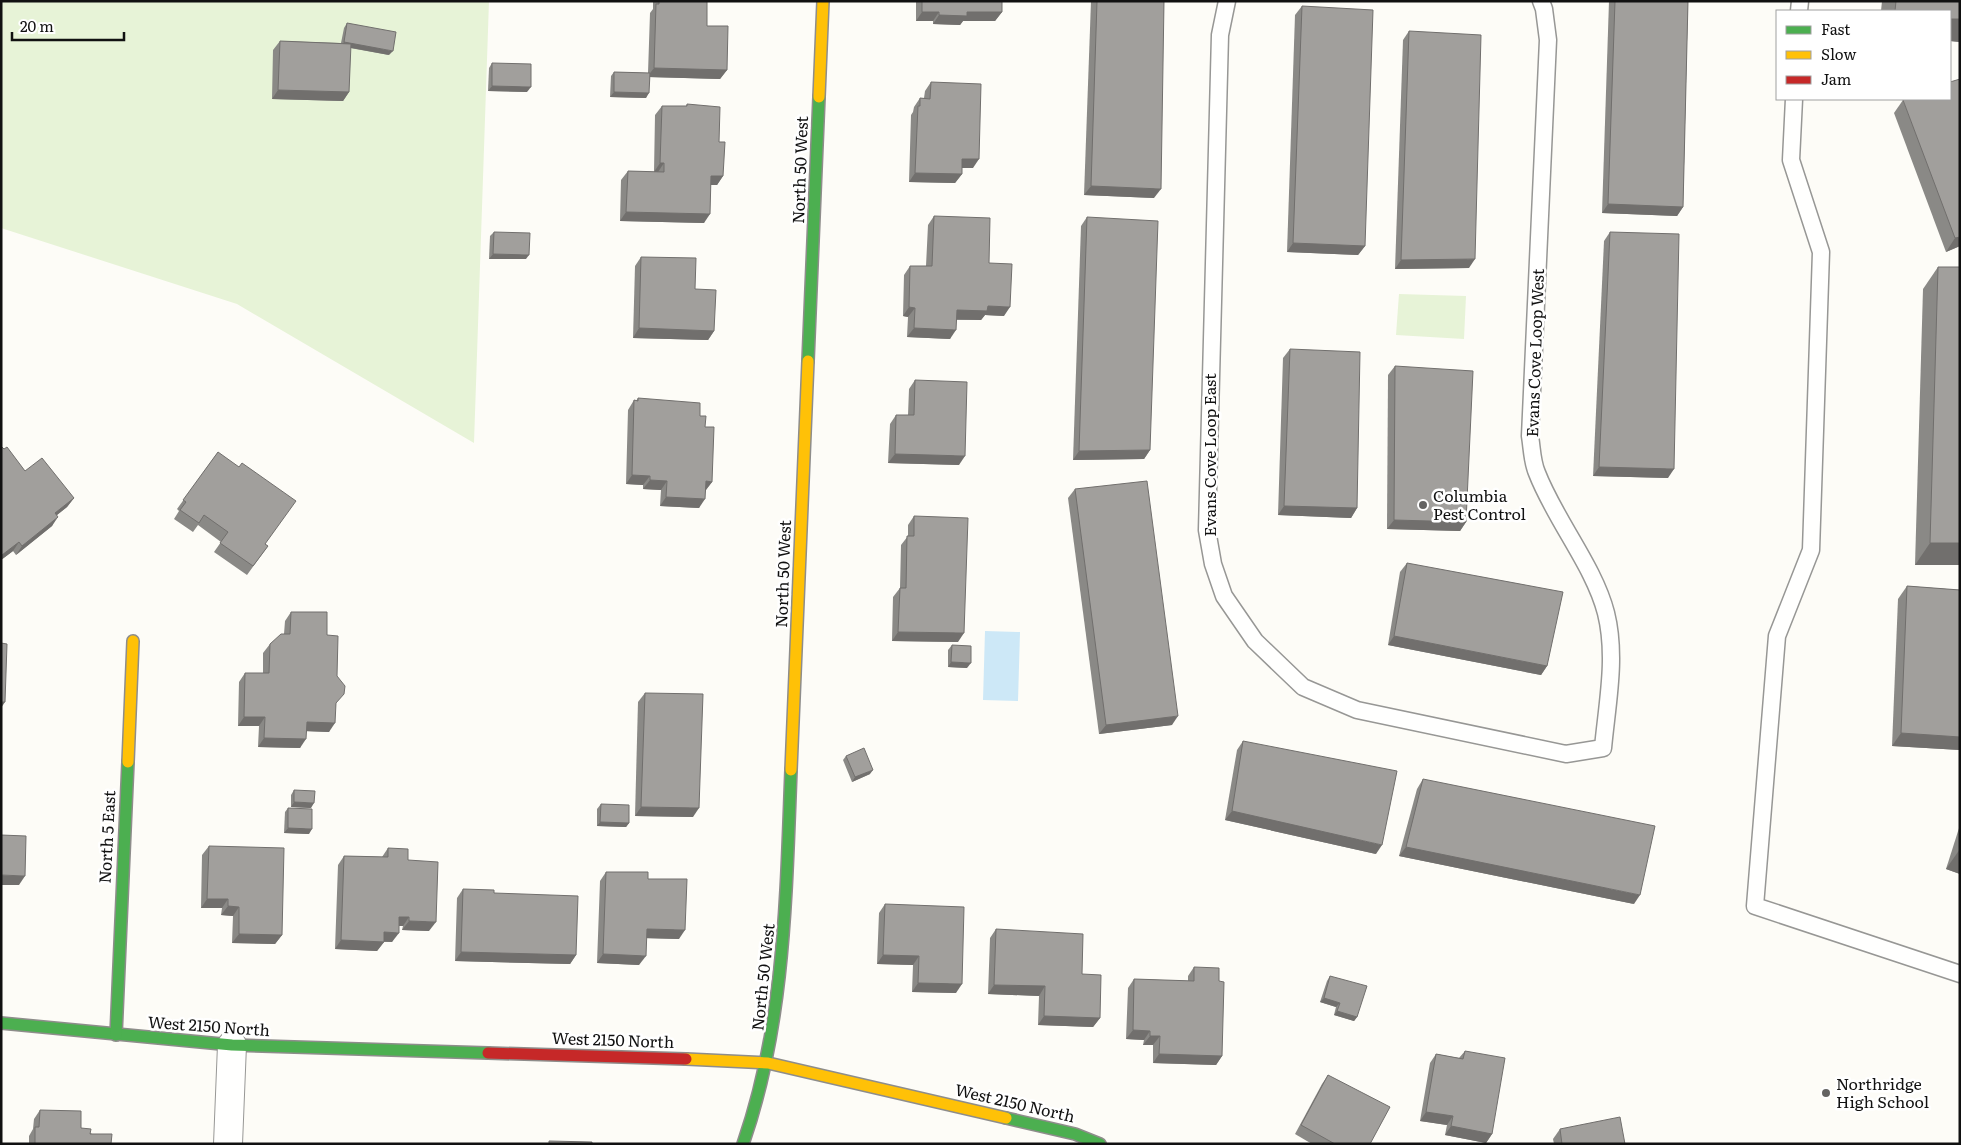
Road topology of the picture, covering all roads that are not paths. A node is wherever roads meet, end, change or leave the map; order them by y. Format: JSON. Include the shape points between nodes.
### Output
{"nodes":[{"id":1,"x":823,"y":1,"type":"edge"},
{"id":2,"x":1227,"y":1,"type":"edge"},
{"id":3,"x":1541,"y":1,"type":"edge"},
{"id":4,"x":1794,"y":100,"type":"edge"},
{"id":5,"x":133,"y":641,"type":"dead end"},
{"id":6,"x":1603,"y":748,"type":"joint"},
{"id":7,"x":1960,"y":974,"type":"edge"},
{"id":8,"x":1,"y":1023,"type":"edge"},
{"id":9,"x":116,"y":1036,"type":"junction"},
{"id":10,"x":232,"y":1045,"type":"junction"},
{"id":11,"x":768,"y":1063,"type":"junction"},
{"id":12,"x":228,"y":1144,"type":"edge"},
{"id":13,"x":743,"y":1144,"type":"edge"},
{"id":14,"x":1100,"y":1144,"type":"edge"}],
"edges":[{"from":1,"to":11,"type":"street","name":"North 50 West","via":[[785,922]]},
{"from":2,"to":6,"type":"lane","name":"Evans Cove Loop East","via":[[1220,35],[1207,530],[1213,564],[1224,596],[1254,641],[1303,687],[1357,710],[1566,754]]},
{"from":3,"to":6,"type":"lane","name":"Evans Cove Loop West","via":[[1548,40],[1530,436],[1536,471],[1593,580],[1606,612],[1612,650]]},
{"from":4,"to":7,"type":"lane","via":[[1791,160],[1821,252],[1811,550],[1777,636],[1755,906]]},
{"from":5,"to":9,"type":"street","name":"North 5 East"},
{"from":8,"to":9,"type":"street","name":"West 2150 North"},
{"from":9,"to":10,"type":"street","name":"West 2150 North"},
{"from":10,"to":11,"type":"street","name":"West 2150 North"},
{"from":10,"to":12,"type":"street"},
{"from":11,"to":13,"type":"street","name":"North 50 West","via":[[756,1111]]},
{"from":11,"to":14,"type":"street","name":"West 2150 North","via":[[1075,1134]]}]}
